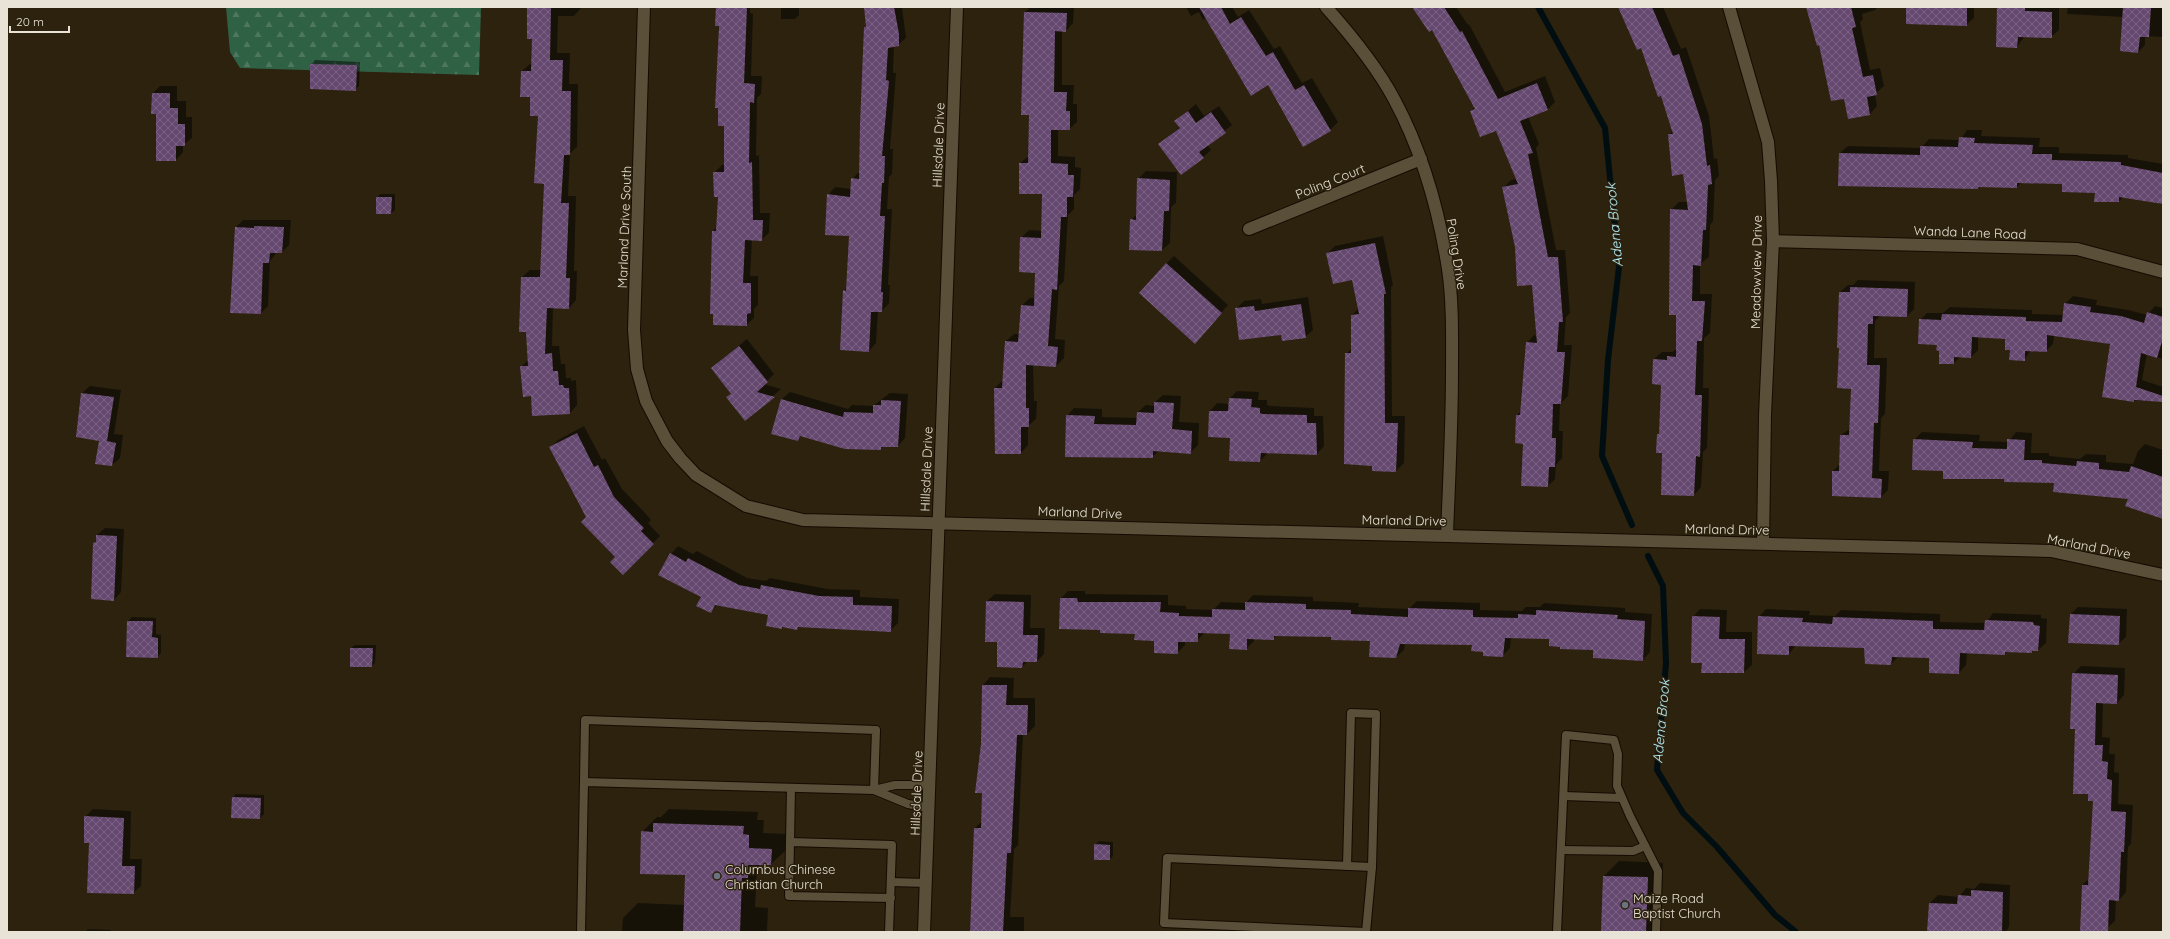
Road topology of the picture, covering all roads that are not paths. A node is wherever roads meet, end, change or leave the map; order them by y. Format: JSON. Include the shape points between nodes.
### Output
{"nodes":[{"id":1,"x":644,"y":7,"type":"edge"},
{"id":2,"x":957,"y":7,"type":"edge"},
{"id":3,"x":1326,"y":7,"type":"edge"},
{"id":4,"x":1729,"y":7,"type":"edge"},
{"id":5,"x":1420,"y":159,"type":"junction"},
{"id":6,"x":1249,"y":229,"type":"dead end"},
{"id":7,"x":1773,"y":241,"type":"junction"},
{"id":8,"x":2163,"y":272,"type":"edge"},
{"id":9,"x":667,"y":441,"type":"joint"},
{"id":10,"x":938,"y":522,"type":"junction"},
{"id":11,"x":1446,"y":535,"type":"junction"},
{"id":12,"x":1763,"y":543,"type":"junction"},
{"id":13,"x":2163,"y":575,"type":"edge"},
{"id":14,"x":584,"y":782,"type":"junction"},
{"id":15,"x":930,"y":785,"type":"junction"},
{"id":16,"x":791,"y":788,"type":"junction"},
{"id":17,"x":874,"y":790,"type":"junction"},
{"id":18,"x":1564,"y":796,"type":"junction"},
{"id":19,"x":1621,"y":798,"type":"junction"},
{"id":20,"x":929,"y":808,"type":"junction"},
{"id":21,"x":790,"y":842,"type":"junction"},
{"id":22,"x":1645,"y":846,"type":"junction"},
{"id":23,"x":1562,"y":850,"type":"junction"},
{"id":24,"x":1347,"y":866,"type":"junction"},
{"id":25,"x":1372,"y":867,"type":"junction"},
{"id":26,"x":891,"y":882,"type":"junction"},
{"id":27,"x":926,"y":883,"type":"junction"},
{"id":28,"x":891,"y":898,"type":"junction"},
{"id":29,"x":1234,"y":929,"type":"edge"},
{"id":30,"x":582,"y":932,"type":"edge"},
{"id":31,"x":890,"y":932,"type":"edge"},
{"id":32,"x":924,"y":932,"type":"edge"},
{"id":33,"x":1366,"y":932,"type":"edge"},
{"id":34,"x":1558,"y":932,"type":"edge"},
{"id":35,"x":1656,"y":932,"type":"edge"}],
"edges":[{"from":1,"to":9,"type":"street","name":"Marland Drive South","via":[[634,330],[637,369],[646,401]]},
{"from":2,"to":10,"type":"street","name":"Hillsdale Drive"},
{"from":3,"to":5,"type":"street","name":"Poling Drive","via":[[1350,33],[1394,99]]},
{"from":4,"to":7,"type":"street","name":"Meadowview Drive","via":[[1768,142]]},
{"from":5,"to":6,"type":"street","name":"Poling Court"},
{"from":5,"to":11,"type":"street","name":"Poling Drive","via":[[1435,208],[1448,269],[1452,325],[1452,417]]},
{"from":7,"to":8,"type":"street","name":"Wanda Lane Road","via":[[2077,249]]},
{"from":7,"to":12,"type":"street","name":"Meadowview Drive","via":[[1765,415]]},
{"from":9,"to":10,"type":"street","name":"Marland Drive","via":[[696,475],[746,506],[803,520]]},
{"from":10,"to":11,"type":"street","name":"Marland Drive"},
{"from":10,"to":15,"type":"street","name":"Hillsdale Drive"},
{"from":11,"to":12,"type":"street","name":"Marland Drive"},
{"from":12,"to":13,"type":"street","name":"Marland Drive","via":[[2051,551]]},
{"from":14,"to":16,"type":"lane"},
{"from":14,"to":17,"type":"lane","via":[[585,720],[876,730]]},
{"from":14,"to":30,"type":"lane"},
{"from":15,"to":17,"type":"lane","via":[[895,785]]},
{"from":15,"to":20,"type":"street","name":"Hillsdale Drive"},
{"from":16,"to":17,"type":"lane"},
{"from":16,"to":21,"type":"lane"},
{"from":17,"to":20,"type":"lane","via":[[908,804]]},
{"from":18,"to":19,"type":"lane"},
{"from":18,"to":19,"type":"lane","via":[[1566,735],[1614,740],[1618,754],[1617,786]]},
{"from":18,"to":23,"type":"lane"},
{"from":19,"to":22,"type":"lane"},
{"from":20,"to":27,"type":"street","name":"Hillsdale Drive"},
{"from":21,"to":26,"type":"lane","via":[[892,845]]},
{"from":21,"to":28,"type":"lane","via":[[788,896]]},
{"from":22,"to":23,"type":"lane","via":[[1633,851]]},
{"from":22,"to":35,"type":"lane","via":[[1658,871]]},
{"from":23,"to":34,"type":"lane"},
{"from":24,"to":25,"type":"lane"},
{"from":24,"to":25,"type":"lane","via":[[1351,714],[1376,714]]},
{"from":24,"to":29,"type":"lane","via":[[1167,858],[1164,923]]},
{"from":25,"to":33,"type":"lane"},
{"from":26,"to":27,"type":"lane"},
{"from":26,"to":28,"type":"lane"},
{"from":27,"to":32,"type":"street","name":"Hillsdale Drive"},
{"from":28,"to":31,"type":"lane"},
{"from":29,"to":33,"type":"lane"}]}
